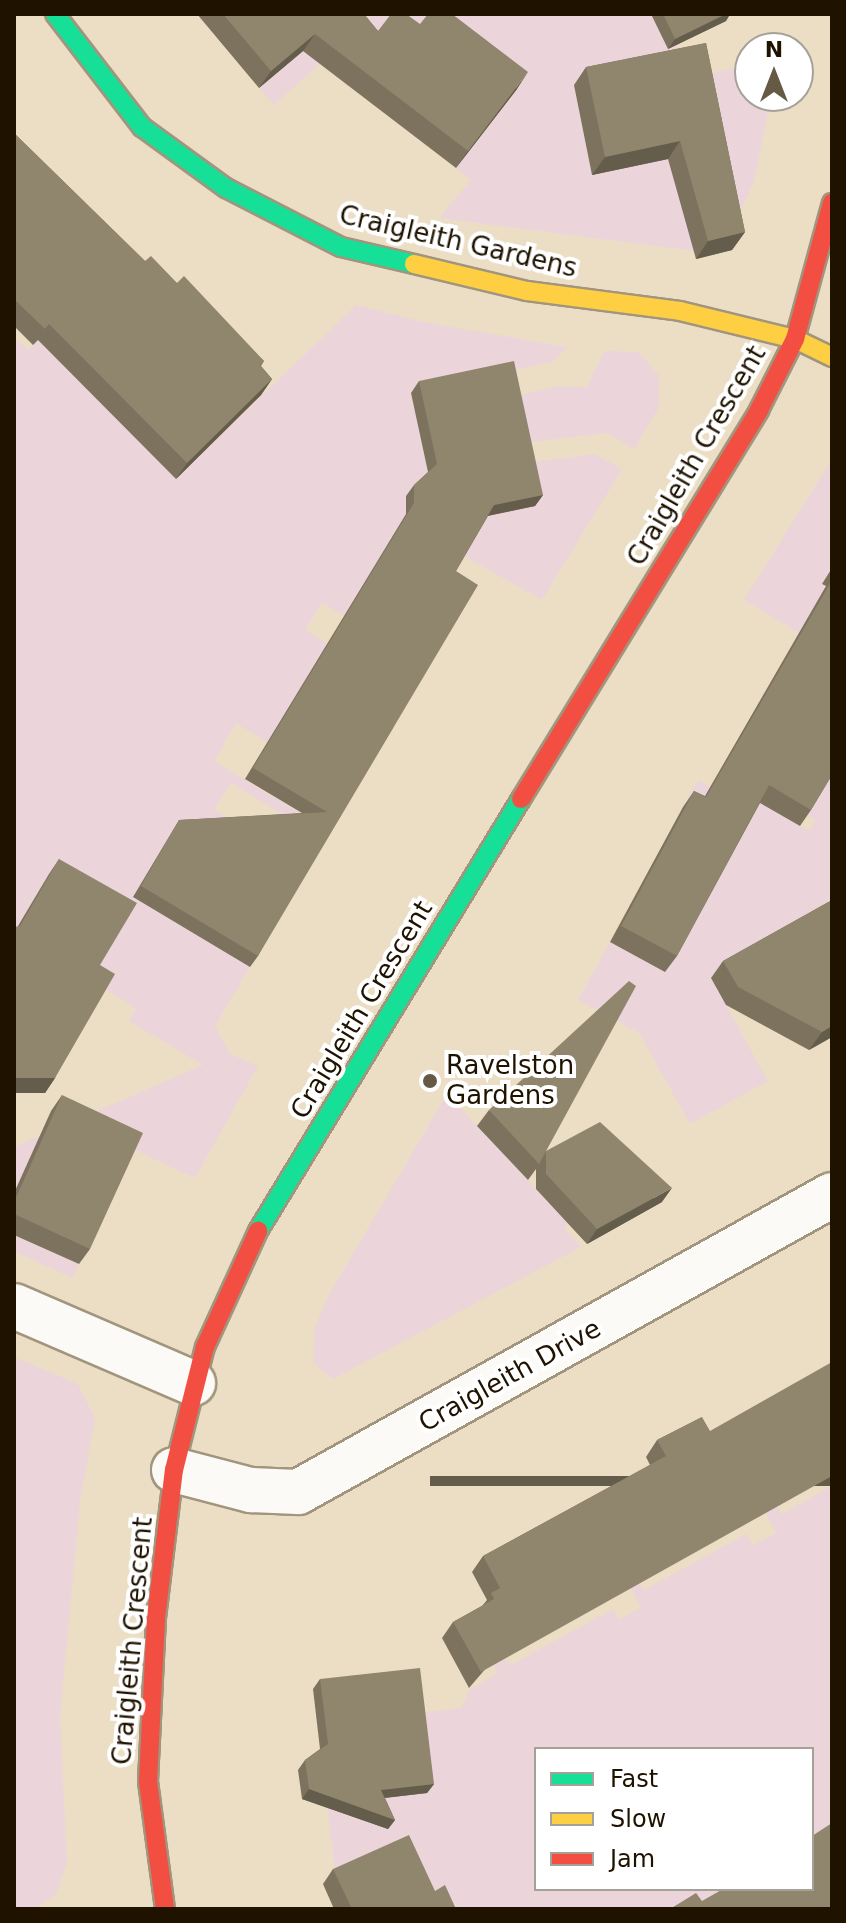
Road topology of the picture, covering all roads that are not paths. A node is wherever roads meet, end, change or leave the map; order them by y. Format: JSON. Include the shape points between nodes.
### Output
{"nodes":[{"id":1,"x":55,"y":14,"type":"edge"},
{"id":2,"x":832,"y":203,"type":"edge"},
{"id":3,"x":795,"y":339,"type":"junction"},
{"id":4,"x":832,"y":357,"type":"edge"},
{"id":5,"x":832,"y":1195,"type":"edge"},
{"id":6,"x":14,"y":1306,"type":"edge"},
{"id":7,"x":193,"y":1383,"type":"junction"},
{"id":8,"x":174,"y":1470,"type":"junction"},
{"id":9,"x":165,"y":1909,"type":"edge"}],
"edges":[{"from":1,"to":3,"type":"street","name":"Craigleith Gardens","via":[[142,127],[226,188],[341,247],[527,291],[680,311]]},
{"from":2,"to":3,"type":"street","name":"Craigleith Crescent"},
{"from":3,"to":4,"type":"street","name":"Craigleith Gardens"},
{"from":3,"to":7,"type":"street","name":"Craigleith Crescent","via":[[759,410],[243,1257]]},
{"from":5,"to":8,"type":"street","name":"Craigleith Drive","via":[[298,1492],[251,1490]]},
{"from":6,"to":7,"type":"street"},
{"from":7,"to":8,"type":"street","name":"Craigleith Crescent"},
{"from":8,"to":9,"type":"street","name":"Craigleith Crescent","via":[[156,1618],[148,1781]]}]}
